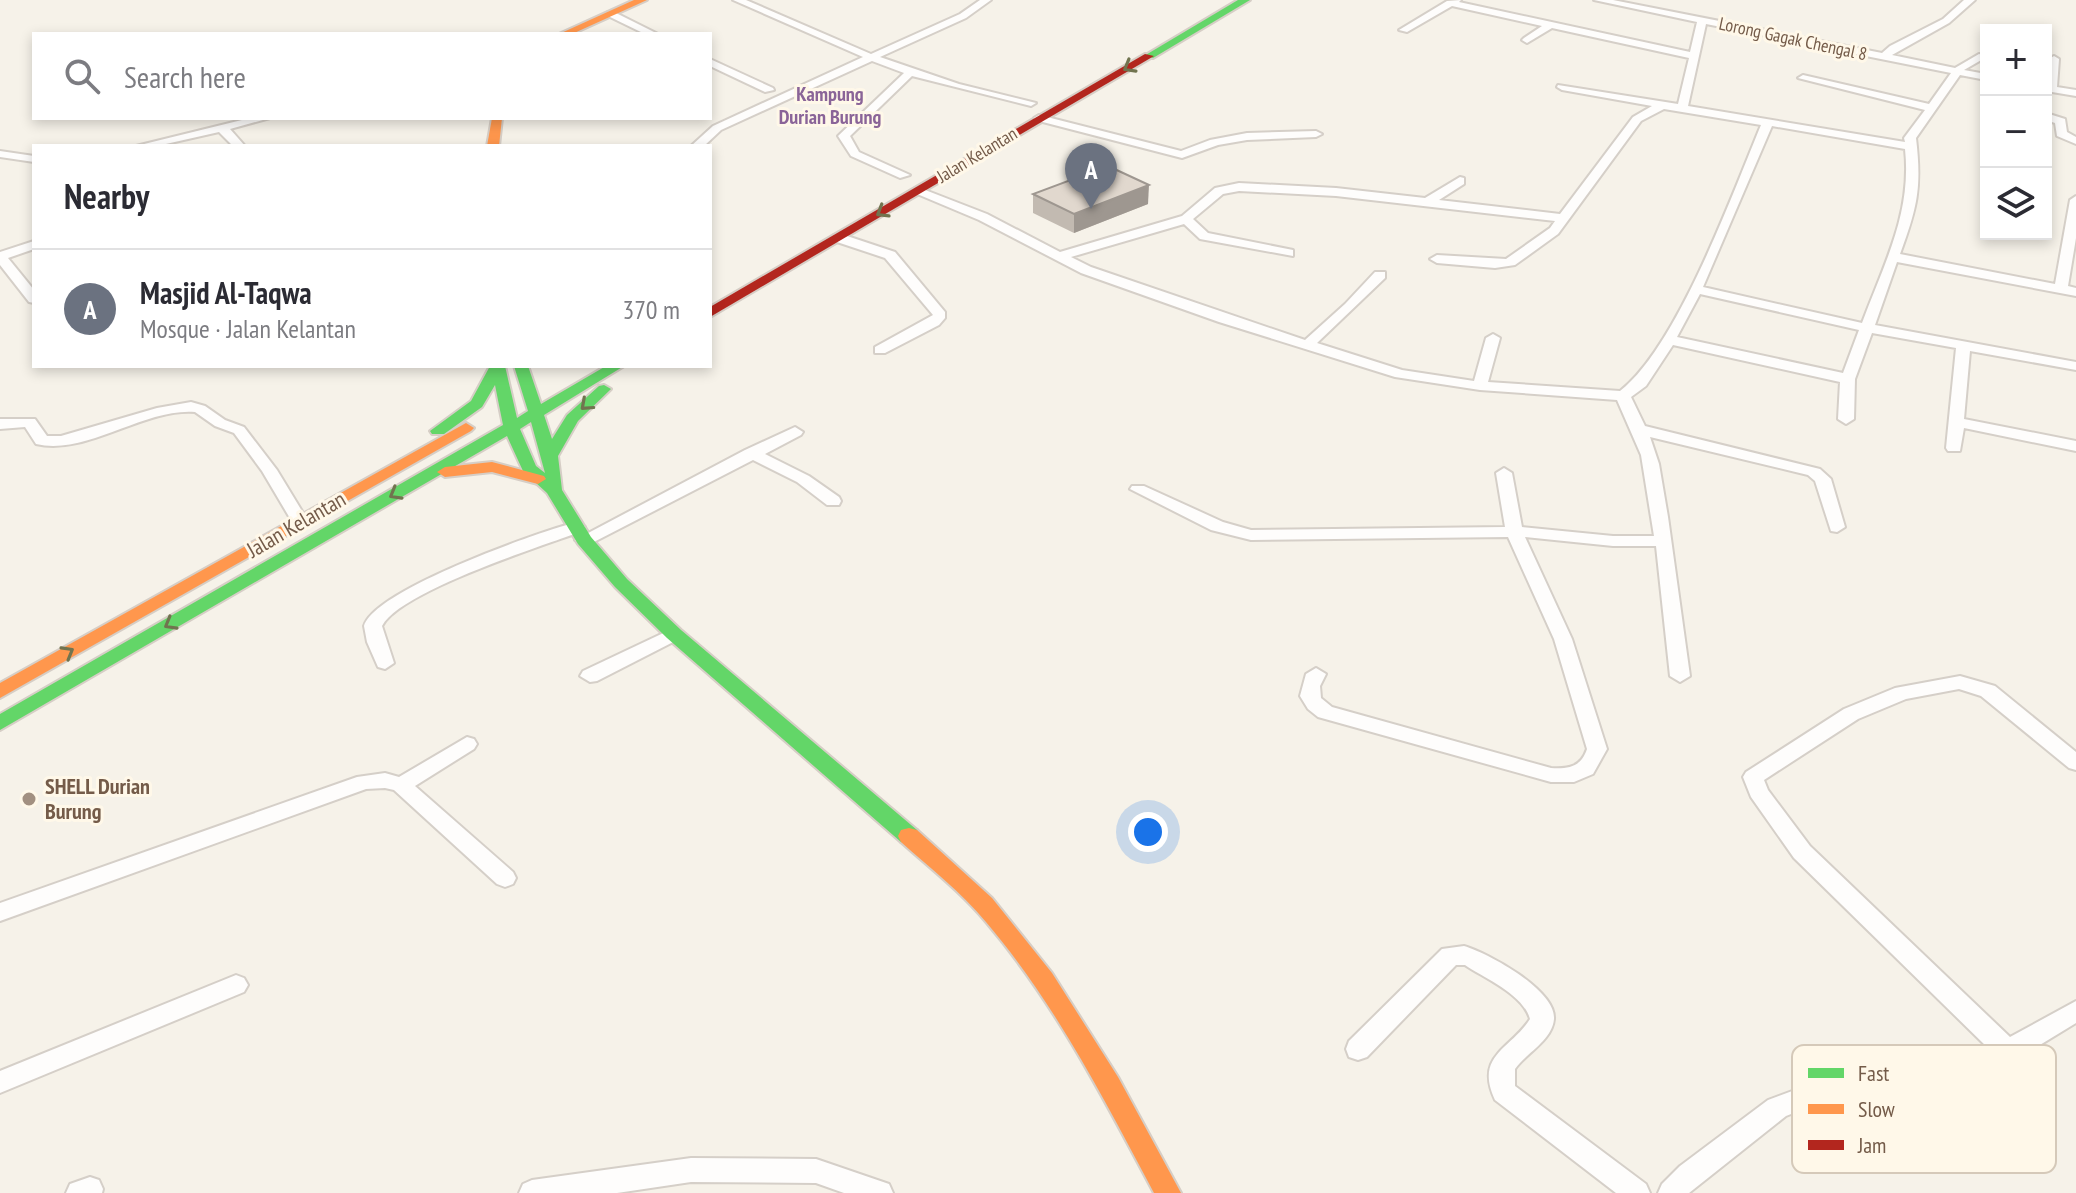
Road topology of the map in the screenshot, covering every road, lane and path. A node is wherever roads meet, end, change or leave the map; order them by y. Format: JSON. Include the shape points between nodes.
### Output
{"nodes":[{"id":1,"x":738,"y":0,"type":"edge"},
{"id":2,"x":986,"y":0,"type":"edge"},
{"id":3,"x":1217,"y":0,"type":"edge"},
{"id":4,"x":1245,"y":0,"type":"edge"},
{"id":5,"x":1599,"y":0,"type":"edge"},
{"id":6,"x":1661,"y":0,"type":"edge"},
{"id":7,"x":1970,"y":0,"type":"edge"},
{"id":8,"x":1453,"y":2,"type":"edge"},
{"id":9,"x":628,"y":4,"type":"edge"},
{"id":10,"x":1647,"y":10,"type":"junction"},
{"id":11,"x":1702,"y":20,"type":"junction"},
{"id":12,"x":1550,"y":25,"type":"junction"},
{"id":13,"x":1404,"y":30,"type":"dead end"},
{"id":14,"x":568,"y":32,"type":"edge"},
{"id":15,"x":651,"y":32,"type":"edge"},
{"id":16,"x":1527,"y":40,"type":"dead end"},
{"id":17,"x":1694,"y":56,"type":"junction"},
{"id":18,"x":1884,"y":57,"type":"junction"},
{"id":19,"x":1979,"y":57,"type":"dead end"},
{"id":20,"x":868,"y":59,"type":"junction"},
{"id":21,"x":2054,"y":59,"type":"dead end"},
{"id":22,"x":712,"y":63,"type":"edge"},
{"id":23,"x":2052,"y":71,"type":"edge"},
{"id":24,"x":910,"y":72,"type":"junction"},
{"id":25,"x":1958,"y":72,"type":"junction"},
{"id":26,"x":1980,"y":76,"type":"edge"},
{"id":27,"x":1803,"y":78,"type":"dead end"},
{"id":28,"x":1562,"y":87,"type":"dead end"},
{"id":29,"x":2052,"y":89,"type":"edge"},
{"id":30,"x":769,"y":90,"type":"dead end"},
{"id":31,"x":2076,"y":93,"type":"edge"},
{"id":32,"x":1662,"y":105,"type":"junction"},
{"id":33,"x":1683,"y":106,"type":"junction"},
{"id":34,"x":1931,"y":108,"type":"junction"},
{"id":35,"x":1035,"y":111,"type":"junction"},
{"id":36,"x":1006,"y":117,"type":"dead end"},
{"id":37,"x":2052,"y":118,"type":"edge"},
{"id":38,"x":256,"y":120,"type":"edge"},
{"id":39,"x":497,"y":120,"type":"edge"},
{"id":40,"x":1768,"y":122,"type":"junction"},
{"id":41,"x":222,"y":128,"type":"junction"},
{"id":42,"x":1316,"y":134,"type":"dead end"},
{"id":43,"x":2076,"y":141,"type":"edge"},
{"id":44,"x":151,"y":144,"type":"edge"},
{"id":45,"x":237,"y":144,"type":"edge"},
{"id":46,"x":493,"y":144,"type":"edge"},
{"id":47,"x":699,"y":144,"type":"edge"},
{"id":48,"x":1910,"y":146,"type":"junction"},
{"id":49,"x":0,"y":154,"type":"edge"},
{"id":50,"x":972,"y":157,"type":"junction"},
{"id":51,"x":32,"y":159,"type":"edge"},
{"id":52,"x":911,"y":171,"type":"junction"},
{"id":53,"x":1460,"y":181,"type":"dead end"},
{"id":54,"x":877,"y":190,"type":"dead end"},
{"id":55,"x":916,"y":191,"type":"junction"},
{"id":56,"x":2076,"y":200,"type":"edge"},
{"id":57,"x":1428,"y":202,"type":"junction"},
{"id":58,"x":1564,"y":218,"type":"junction"},
{"id":59,"x":1186,"y":219,"type":"junction"},
{"id":60,"x":839,"y":238,"type":"junction"},
{"id":61,"x":32,"y":246,"type":"edge"},
{"id":62,"x":1288,"y":253,"type":"dead end"},
{"id":63,"x":0,"y":256,"type":"edge"},
{"id":64,"x":1060,"y":256,"type":"junction"},
{"id":65,"x":1893,"y":257,"type":"junction"},
{"id":66,"x":1437,"y":259,"type":"dead end"},
{"id":67,"x":1380,"y":275,"type":"dead end"},
{"id":68,"x":1695,"y":289,"type":"junction"},
{"id":69,"x":2061,"y":289,"type":"junction"},
{"id":70,"x":2076,"y":292,"type":"edge"},
{"id":71,"x":32,"y":296,"type":"edge"},
{"id":72,"x":712,"y":312,"type":"edge"},
{"id":73,"x":1867,"y":328,"type":"junction"},
{"id":74,"x":1493,"y":338,"type":"dead end"},
{"id":75,"x":1670,"y":340,"type":"junction"},
{"id":76,"x":1307,"y":345,"type":"junction"},
{"id":77,"x":1963,"y":345,"type":"junction"},
{"id":78,"x":880,"y":350,"type":"dead end"},
{"id":79,"x":2076,"y":366,"type":"edge"},
{"id":80,"x":497,"y":368,"type":"edge"},
{"id":81,"x":498,"y":368,"type":"edge"},
{"id":82,"x":522,"y":368,"type":"edge"},
{"id":83,"x":614,"y":368,"type":"edge"},
{"id":84,"x":633,"y":368,"type":"edge"},
{"id":85,"x":1848,"y":379,"type":"junction"},
{"id":86,"x":1480,"y":386,"type":"junction"},
{"id":87,"x":536,"y":388,"type":"junction"},
{"id":88,"x":1623,"y":396,"type":"junction"},
{"id":89,"x":507,"y":405,"type":"junction"},
{"id":90,"x":537,"y":412,"type":"junction"},
{"id":91,"x":1846,"y":419,"type":"dead end"},
{"id":92,"x":1958,"y":422,"type":"junction"},
{"id":93,"x":0,"y":424,"type":"edge"},
{"id":94,"x":511,"y":427,"type":"junction"},
{"id":95,"x":1637,"y":429,"type":"junction"},
{"id":96,"x":795,"y":432,"type":"dead end"},
{"id":97,"x":2076,"y":446,"type":"edge"},
{"id":98,"x":1954,"y":448,"type":"dead end"},
{"id":99,"x":751,"y":453,"type":"junction"},
{"id":100,"x":550,"y":456,"type":"junction"},
{"id":101,"x":1504,"y":473,"type":"dead end"},
{"id":102,"x":421,"y":479,"type":"junction"},
{"id":103,"x":538,"y":479,"type":"junction"},
{"id":104,"x":1138,"y":489,"type":"dead end"},
{"id":105,"x":554,"y":490,"type":"junction"},
{"id":106,"x":353,"y":491,"type":"junction"},
{"id":107,"x":833,"y":501,"type":"dead end"},
{"id":108,"x":300,"y":521,"type":"junction"},
{"id":109,"x":1837,"y":527,"type":"dead end"},
{"id":110,"x":581,"y":533,"type":"junction"},
{"id":111,"x":1515,"y":535,"type":"junction"},
{"id":112,"x":1663,"y":541,"type":"junction"},
{"id":113,"x":674,"y":634,"type":"junction"},
{"id":114,"x":385,"y":663,"type":"dead end"},
{"id":115,"x":1316,"y":674,"type":"dead end"},
{"id":116,"x":590,"y":676,"type":"dead end"},
{"id":117,"x":1680,"y":676,"type":"dead end"},
{"id":118,"x":0,"y":691,"type":"edge"},
{"id":119,"x":0,"y":723,"type":"edge"},
{"id":120,"x":467,"y":744,"type":"dead end"},
{"id":121,"x":2076,"y":763,"type":"edge"},
{"id":122,"x":401,"y":785,"type":"junction"},
{"id":123,"x":505,"y":878,"type":"dead end"},
{"id":124,"x":0,"y":912,"type":"edge"},
{"id":125,"x":236,"y":985,"type":"dead end"},
{"id":126,"x":2076,"y":1011,"type":"edge"},
{"id":127,"x":2002,"y":1045,"type":"edge"},
{"id":128,"x":2018,"y":1045,"type":"edge"},
{"id":129,"x":1358,"y":1049,"type":"dead end"},
{"id":130,"x":0,"y":1082,"type":"edge"},
{"id":131,"x":1792,"y":1102,"type":"edge"},
{"id":132,"x":532,"y":1193,"type":"edge"},
{"id":133,"x":880,"y":1193,"type":"edge"},
{"id":134,"x":1168,"y":1193,"type":"edge"},
{"id":135,"x":1637,"y":1193,"type":"edge"},
{"id":136,"x":1671,"y":1193,"type":"edge"}],
"edges":[{"from":1,"to":20,"type":"street"},
{"from":2,"to":20,"type":"street","via":[[963,16]]},
{"from":3,"to":35,"type":"main road","name":"Jalan Kelantan"},
{"from":4,"to":35,"type":"main road","name":"Jalan Kelantan","one_way":true},
{"from":5,"to":10,"type":"street","name":"Lorong Gagak Chengal 8"},
{"from":6,"to":10,"type":"street"},
{"from":7,"to":18,"type":"street","via":[[1946,21]]},
{"from":8,"to":12,"type":"street"},
{"from":8,"to":13,"type":"street"},
{"from":9,"to":14,"type":"main road"},
{"from":9,"to":15,"type":"street"},
{"from":10,"to":11,"type":"street","name":"Lorong Gagak Chengal 8"},
{"from":11,"to":17,"type":"street"},
{"from":11,"to":18,"type":"street","name":"Lorong Gagak Chengal 8"},
{"from":12,"to":16,"type":"street"},
{"from":12,"to":17,"type":"street"},
{"from":17,"to":33,"type":"street"},
{"from":18,"to":25,"type":"street","name":"Lorong Gagak Chengal 8"},
{"from":19,"to":25,"type":"street"},
{"from":20,"to":24,"type":"street"},
{"from":20,"to":47,"type":"street","via":[[717,128]]},
{"from":21,"to":23,"type":"street"},
{"from":22,"to":30,"type":"street"},
{"from":24,"to":35,"type":"street"},
{"from":24,"to":52,"type":"street","via":[[844,136],[855,154]]},
{"from":25,"to":26,"type":"street","name":"Lorong Gagak Chengal 8"},
{"from":25,"to":34,"type":"street"},
{"from":27,"to":34,"type":"street"},
{"from":28,"to":32,"type":"street"},
{"from":29,"to":31,"type":"street"},
{"from":32,"to":33,"type":"street"},
{"from":32,"to":58,"type":"street","via":[[1637,119]]},
{"from":33,"to":40,"type":"street"},
{"from":34,"to":48,"type":"street","via":[[1913,130]]},
{"from":35,"to":36,"type":"main road","name":"Jalan Kelantan"},
{"from":35,"to":42,"type":"street","via":[[1182,155],[1208,142],[1245,135]]},
{"from":35,"to":50,"type":"main road","name":"Jalan Kelantan"},
{"from":37,"to":43,"type":"street","via":[[2061,121],[2061,134]]},
{"from":38,"to":41,"type":"street"},
{"from":39,"to":46,"type":"main road"},
{"from":40,"to":48,"type":"street"},
{"from":40,"to":68,"type":"street"},
{"from":41,"to":44,"type":"street"},
{"from":41,"to":45,"type":"street"},
{"from":48,"to":65,"type":"street","via":[[1911,207]]},
{"from":49,"to":51,"type":"street"},
{"from":50,"to":52,"type":"main road","name":"Jalan Kelantan","via":[[961,155]]},
{"from":50,"to":55,"type":"main road","name":"Jalan Kelantan"},
{"from":52,"to":54,"type":"main road","name":"Jalan Kelantan"},
{"from":53,"to":57,"type":"street"},
{"from":55,"to":60,"type":"main road","name":"Jalan Kelantan","one_way":true},
{"from":55,"to":64,"type":"street"},
{"from":56,"to":69,"type":"street"},
{"from":57,"to":58,"type":"street"},
{"from":57,"to":59,"type":"street","via":[[1239,187],[1219,191]]},
{"from":58,"to":66,"type":"street","via":[[1510,262]]},
{"from":59,"to":62,"type":"street","via":[[1204,236]]},
{"from":59,"to":64,"type":"street"},
{"from":60,"to":72,"type":"main road","name":"Jalan Kelantan"},
{"from":60,"to":78,"type":"street","via":[[890,255],[940,315]]},
{"from":61,"to":63,"type":"street"},
{"from":63,"to":71,"type":"street"},
{"from":64,"to":76,"type":"street","via":[[1086,270]]},
{"from":65,"to":69,"type":"street"},
{"from":65,"to":73,"type":"street"},
{"from":67,"to":76,"type":"street"},
{"from":68,"to":73,"type":"street"},
{"from":68,"to":75,"type":"street"},
{"from":69,"to":70,"type":"street"},
{"from":73,"to":77,"type":"street"},
{"from":73,"to":85,"type":"street"},
{"from":74,"to":86,"type":"street"},
{"from":75,"to":85,"type":"street"},
{"from":75,"to":88,"type":"street","via":[[1637,389]]},
{"from":76,"to":86,"type":"street","via":[[1400,374]]},
{"from":77,"to":79,"type":"street"},
{"from":77,"to":92,"type":"street"},
{"from":80,"to":106,"type":"main road","via":[[477,404]]},
{"from":81,"to":89,"type":"main road"},
{"from":82,"to":87,"type":"main road"},
{"from":83,"to":90,"type":"main road","name":"Jalan Kelantan"},
{"from":84,"to":100,"type":"main road","one_way":true,"via":[[586,403]]},
{"from":85,"to":91,"type":"street"},
{"from":86,"to":88,"type":"street"},
{"from":87,"to":89,"type":"main road","name":"Jalan Kelantan"},
{"from":87,"to":90,"type":"main road"},
{"from":88,"to":95,"type":"street"},
{"from":89,"to":94,"type":"main road"},
{"from":89,"to":106,"type":"main road","name":"Jalan Kelantan"},
{"from":90,"to":94,"type":"main road","name":"Jalan Kelantan"},
{"from":90,"to":100,"type":"main road"},
{"from":92,"to":97,"type":"street"},
{"from":92,"to":98,"type":"street"},
{"from":93,"to":108,"type":"street","via":[[30,422],[42,441],[62,441],[162,411],[200,409],[239,430]]},
{"from":94,"to":102,"type":"main road","name":"Jalan Kelantan"},
{"from":94,"to":103,"type":"main road"},
{"from":95,"to":109,"type":"street","via":[[1814,472],[1823,479]]},
{"from":95,"to":112,"type":"street","via":[[1651,466]]},
{"from":96,"to":99,"type":"street"},
{"from":99,"to":107,"type":"street"},
{"from":99,"to":110,"type":"street"},
{"from":100,"to":105,"type":"main road"},
{"from":101,"to":111,"type":"street"},
{"from":102,"to":103,"type":"main road","via":[[467,465],[503,466]]},
{"from":102,"to":119,"type":"main road","name":"Jalan Kelantan","one_way":true},
{"from":103,"to":105,"type":"main road"},
{"from":104,"to":111,"type":"street","via":[[1217,526],[1251,535]]},
{"from":105,"to":110,"type":"main road"},
{"from":106,"to":108,"type":"main road","name":"Jalan Kelantan"},
{"from":118,"to":108,"type":"main road","name":"Jalan Kelantan","one_way":true},
{"from":110,"to":113,"type":"main road","via":[[621,583]]},
{"from":110,"to":114,"type":"street","via":[[449,575],[384,611],[373,629]]},
{"from":111,"to":112,"type":"street"},
{"from":111,"to":115,"type":"street","via":[[1563,639],[1597,749],[1585,771],[1551,775],[1325,712],[1309,698],[1307,689]]},
{"from":112,"to":117,"type":"street"},
{"from":113,"to":116,"type":"street"},
{"from":113,"to":134,"type":"main road","via":[[874,803],[993,914],[1104,1076]]},
{"from":120,"to":122,"type":"street"},
{"from":121,"to":127,"type":"street","via":[[1988,691],[1960,682],[1902,693],[1851,714],[1753,777],[1758,792],[1802,852]]},
{"from":122,"to":123,"type":"street"},
{"from":122,"to":124,"type":"street","via":[[364,782]]},
{"from":125,"to":130,"type":"street"},
{"from":126,"to":128,"type":"street"},
{"from":129,"to":135,"type":"street","via":[[1450,956],[1473,958],[1527,996],[1542,1018],[1539,1028],[1500,1067],[1504,1092]]},
{"from":131,"to":136,"type":"street","via":[[1777,1108]]},
{"from":132,"to":133,"type":"street","via":[[691,1170],[816,1171]]}]}
